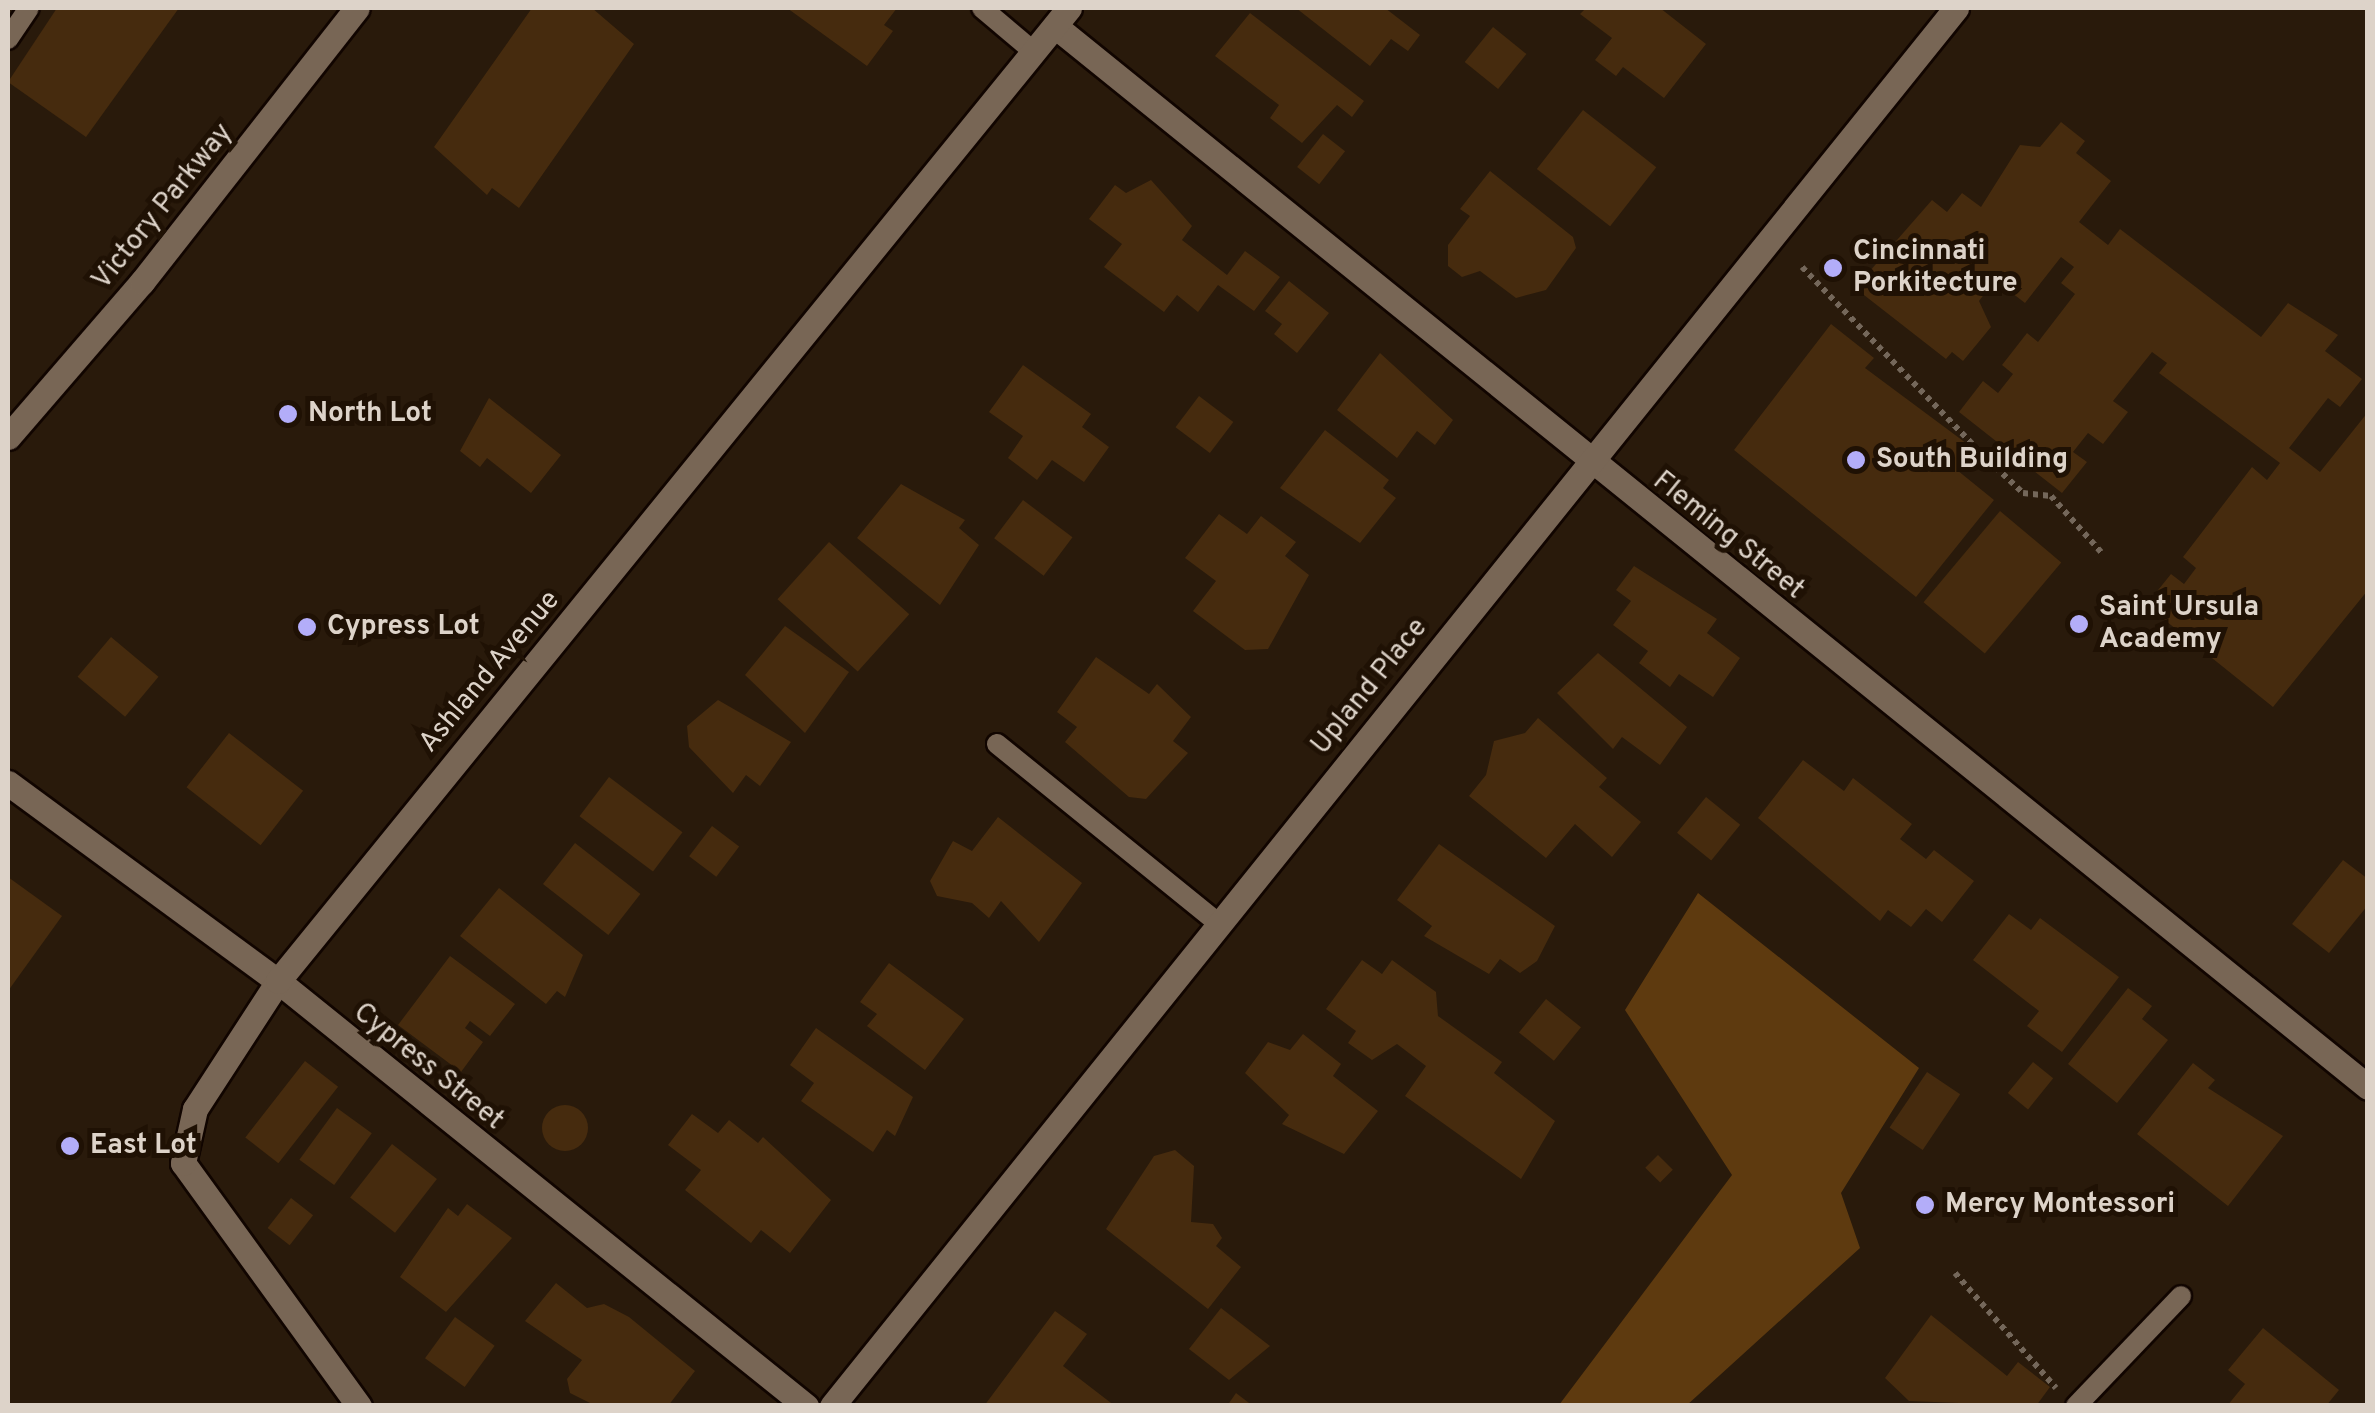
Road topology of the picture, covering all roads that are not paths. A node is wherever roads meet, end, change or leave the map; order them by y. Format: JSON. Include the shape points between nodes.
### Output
{"nodes":[{"id":1,"x":30,"y":8,"type":"edge"},
{"id":2,"x":357,"y":8,"type":"edge"},
{"id":3,"x":982,"y":8,"type":"edge"},
{"id":4,"x":1956,"y":8,"type":"edge"},
{"id":5,"x":1062,"y":17,"type":"edge"},
{"id":6,"x":8,"y":40,"type":"edge"},
{"id":7,"x":1034,"y":52,"type":"junction"},
{"id":8,"x":8,"y":437,"type":"edge"},
{"id":9,"x":1588,"y":462,"type":"junction"},
{"id":10,"x":997,"y":744,"type":"dead end"},
{"id":11,"x":8,"y":783,"type":"edge"},
{"id":12,"x":1219,"y":924,"type":"junction"},
{"id":13,"x":278,"y":980,"type":"junction"},
{"id":14,"x":2368,"y":1087,"type":"edge"},
{"id":15,"x":2182,"y":1296,"type":"dead end"},
{"id":16,"x":2070,"y":1402,"type":"edge"},
{"id":17,"x":359,"y":1406,"type":"edge"},
{"id":18,"x":806,"y":1406,"type":"edge"},
{"id":19,"x":832,"y":1406,"type":"edge"}],
"edges":[{"from":1,"to":6,"type":"lane"},
{"from":2,"to":8,"type":"street","name":"Victory Parkway"},
{"from":3,"to":7,"type":"lane"},
{"from":4,"to":9,"type":"street","name":"Upland Place"},
{"from":5,"to":7,"type":"street","name":"Ashland Avenue"},
{"from":5,"to":9,"type":"street","name":"Fleming Street"},
{"from":7,"to":13,"type":"street","name":"Ashland Avenue"},
{"from":9,"to":12,"type":"street","name":"Upland Place"},
{"from":9,"to":14,"type":"street","name":"Fleming Street"},
{"from":10,"to":12,"type":"lane"},
{"from":11,"to":13,"type":"street","name":"Cypress Street"},
{"from":12,"to":19,"type":"street","name":"Upland Place"},
{"from":13,"to":17,"type":"street","name":"Ashland Avenue","via":[[195,1108],[183,1163]]},
{"from":13,"to":18,"type":"street","name":"Cypress Street"},
{"from":15,"to":16,"type":"lane"}]}
